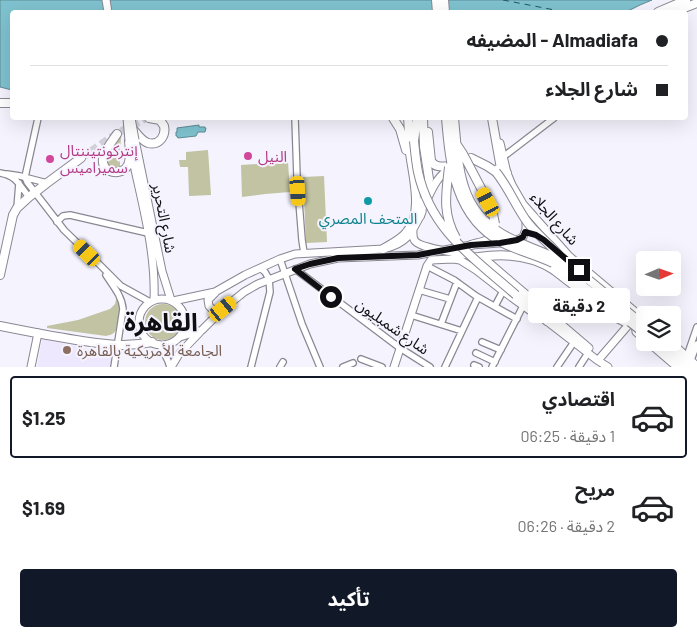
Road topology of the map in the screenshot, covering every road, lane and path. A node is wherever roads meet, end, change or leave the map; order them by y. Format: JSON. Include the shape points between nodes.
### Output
{"nodes":[{"id":1,"x":686,"y":0,"type":"edge"},
{"id":2,"x":697,"y":3,"type":"edge"},
{"id":3,"x":663,"y":10,"type":"edge"},
{"id":4,"x":679,"y":10,"type":"edge"},
{"id":5,"x":38,"y":120,"type":"edge"},
{"id":6,"x":127,"y":120,"type":"edge"},
{"id":7,"x":131,"y":120,"type":"edge"},
{"id":8,"x":160,"y":120,"type":"edge"},
{"id":9,"x":295,"y":120,"type":"edge"},
{"id":10,"x":394,"y":120,"type":"edge"},
{"id":11,"x":410,"y":120,"type":"edge"},
{"id":12,"x":410,"y":120,"type":"edge"},
{"id":13,"x":417,"y":120,"type":"edge"},
{"id":14,"x":423,"y":120,"type":"edge"},
{"id":15,"x":427,"y":120,"type":"edge"},
{"id":16,"x":446,"y":120,"type":"edge"},
{"id":17,"x":454,"y":120,"type":"edge"},
{"id":18,"x":493,"y":120,"type":"edge"},
{"id":19,"x":494,"y":120,"type":"edge"},
{"id":20,"x":551,"y":120,"type":"edge"},
{"id":21,"x":133,"y":129,"type":"junction"},
{"id":22,"x":117,"y":134,"type":"dead end"},
{"id":23,"x":132,"y":140,"type":"junction"},
{"id":24,"x":414,"y":141,"type":"junction"},
{"id":25,"x":456,"y":144,"type":"junction"},
{"id":26,"x":450,"y":157,"type":"junction"},
{"id":27,"x":503,"y":157,"type":"junction"},
{"id":28,"x":81,"y":158,"type":"tunnel mouth"},
{"id":29,"x":471,"y":158,"type":"junction"},
{"id":30,"x":452,"y":166,"type":"junction"},
{"id":31,"x":0,"y":173,"type":"edge"},
{"id":32,"x":507,"y":173,"type":"junction"},
{"id":33,"x":7,"y":174,"type":"junction"},
{"id":34,"x":25,"y":177,"type":"junction"},
{"id":35,"x":19,"y":183,"type":"junction"},
{"id":36,"x":47,"y":183,"type":"junction"},
{"id":37,"x":512,"y":185,"type":"junction"},
{"id":38,"x":32,"y":195,"type":"junction"},
{"id":39,"x":523,"y":204,"type":"junction"},
{"id":40,"x":17,"y":208,"type":"junction"},
{"id":41,"x":417,"y":216,"type":"junction"},
{"id":42,"x":57,"y":222,"type":"junction"},
{"id":43,"x":542,"y":226,"type":"junction"},
{"id":44,"x":414,"y":227,"type":"junction"},
{"id":45,"x":148,"y":233,"type":"junction"},
{"id":46,"x":529,"y":233,"type":"junction"},
{"id":47,"x":493,"y":244,"type":"junction"},
{"id":48,"x":471,"y":245,"type":"junction"},
{"id":49,"x":460,"y":246,"type":"junction"},
{"id":50,"x":383,"y":249,"type":"junction"},
{"id":51,"x":444,"y":251,"type":"junction"},
{"id":52,"x":304,"y":253,"type":"junction"},
{"id":53,"x":479,"y":257,"type":"junction"},
{"id":54,"x":529,"y":258,"type":"junction"},
{"id":55,"x":280,"y":259,"type":"junction"},
{"id":56,"x":326,"y":260,"type":"junction"},
{"id":57,"x":562,"y":260,"type":"junction"},
{"id":58,"x":98,"y":264,"type":"junction"},
{"id":59,"x":427,"y":266,"type":"junction"},
{"id":60,"x":260,"y":268,"type":"junction"},
{"id":61,"x":295,"y":269,"type":"junction"},
{"id":62,"x":285,"y":273,"type":"junction"},
{"id":63,"x":0,"y":275,"type":"edge"},
{"id":64,"x":268,"y":279,"type":"junction"},
{"id":65,"x":456,"y":282,"type":"junction"},
{"id":66,"x":419,"y":290,"type":"junction"},
{"id":67,"x":503,"y":291,"type":"junction"},
{"id":68,"x":215,"y":292,"type":"junction"},
{"id":69,"x":478,"y":297,"type":"junction"},
{"id":70,"x":450,"y":299,"type":"junction"},
{"id":71,"x":152,"y":301,"type":"junction"},
{"id":72,"x":172,"y":301,"type":"junction"},
{"id":73,"x":495,"y":306,"type":"junction"},
{"id":74,"x":524,"y":306,"type":"junction"},
{"id":75,"x":223,"y":309,"type":"junction"},
{"id":76,"x":411,"y":315,"type":"junction"},
{"id":77,"x":633,"y":317,"type":"junction"},
{"id":78,"x":636,"y":318,"type":"edge"},
{"id":79,"x":517,"y":319,"type":"junction"},
{"id":80,"x":636,"y":319,"type":"edge"},
{"id":81,"x":547,"y":321,"type":"junction"},
{"id":82,"x":636,"y":321,"type":"edge"},
{"id":83,"x":441,"y":324,"type":"junction"},
{"id":84,"x":0,"y":326,"type":"edge"},
{"id":85,"x":697,"y":327,"type":"edge"},
{"id":86,"x":202,"y":330,"type":"junction"},
{"id":87,"x":462,"y":331,"type":"junction"},
{"id":88,"x":636,"y":332,"type":"edge"},
{"id":89,"x":38,"y":334,"type":"junction"},
{"id":90,"x":180,"y":337,"type":"junction"},
{"id":91,"x":482,"y":342,"type":"dead end"},
{"id":92,"x":574,"y":342,"type":"junction"},
{"id":93,"x":156,"y":343,"type":"junction"},
{"id":94,"x":697,"y":344,"type":"edge"},
{"id":95,"x":117,"y":346,"type":"junction"},
{"id":96,"x":400,"y":348,"type":"junction"},
{"id":97,"x":501,"y":350,"type":"junction"},
{"id":98,"x":658,"y":351,"type":"edge"},
{"id":99,"x":665,"y":351,"type":"edge"},
{"id":100,"x":676,"y":351,"type":"edge"},
{"id":101,"x":680,"y":351,"type":"edge"},
{"id":102,"x":476,"y":353,"type":"dead end"},
{"id":103,"x":588,"y":353,"type":"junction"},
{"id":104,"x":361,"y":359,"type":"dead end"},
{"id":105,"x":690,"y":361,"type":"edge"},
{"id":106,"x":600,"y":362,"type":"edge"},
{"id":107,"x":353,"y":363,"type":"dead end"},
{"id":108,"x":494,"y":364,"type":"edge"},
{"id":109,"x":172,"y":365,"type":"edge"},
{"id":110,"x":697,"y":366,"type":"edge"},
{"id":111,"x":30,"y":367,"type":"edge"},
{"id":112,"x":114,"y":367,"type":"edge"},
{"id":113,"x":251,"y":367,"type":"edge"},
{"id":114,"x":320,"y":367,"type":"edge"},
{"id":115,"x":343,"y":367,"type":"edge"},
{"id":116,"x":382,"y":367,"type":"edge"},
{"id":117,"x":394,"y":367,"type":"edge"},
{"id":118,"x":430,"y":367,"type":"edge"},
{"id":119,"x":444,"y":367,"type":"edge"},
{"id":120,"x":557,"y":367,"type":"edge"},
{"id":121,"x":579,"y":367,"type":"edge"},
{"id":122,"x":608,"y":367,"type":"edge"},
{"id":123,"x":677,"y":367,"type":"edge"},
{"id":124,"x":683,"y":367,"type":"edge"}],
"edges":[{"from":1,"to":3,"type":"highway"},
{"from":2,"to":4,"type":"highway"},
{"from":5,"to":34,"type":"street"},
{"from":6,"to":23,"type":"main road","bridge":true},
{"from":7,"to":21,"type":"main road","bridge":true},
{"from":8,"to":21,"type":"highway","via":[[164,134],[151,144]]},
{"from":9,"to":52,"type":"street"},
{"from":10,"to":41,"type":"highway","via":[[406,151]]},
{"from":11,"to":41,"type":"highway"},
{"from":12,"to":24,"type":"highway"},
{"from":13,"to":24,"type":"highway"},
{"from":14,"to":41,"type":"highway","via":[[429,179]]},
{"from":15,"to":30,"type":"highway","via":[[431,162],[436,166]]},
{"from":16,"to":26,"type":"highway","bridge":true},
{"from":17,"to":25,"type":"highway","bridge":true},
{"from":18,"to":32,"type":"highway","via":[[501,166]]},
{"from":19,"to":27,"type":"main road","name":"شارع الجلاء"},
{"from":20,"to":27,"type":"street"},
{"from":21,"to":23,"type":"main road","bridge":true},
{"from":22,"to":23,"type":"highway","via":[[103,159],[105,168],[113,172],[126,168]]},
{"from":23,"to":45,"type":"main road","name":"شارع التحرير"},
{"from":23,"to":72,"type":"main road","name":"شارع التحرير"},
{"from":24,"to":49,"type":"highway","bridge":true,"via":[[418,172],[427,199],[444,229]]},
{"from":25,"to":48,"type":"highway","bridge":true,"via":[[492,209],[495,224],[490,239]]},
{"from":25,"to":57,"type":"highway","bridge":true,"via":[[463,187],[482,218],[514,241]]},
{"from":26,"to":49,"type":"highway","bridge":true,"via":[[447,218]]},
{"from":26,"to":77,"type":"highway","bridge":true,"via":[[458,190],[475,220],[487,232],[506,244],[562,268]]},
{"from":27,"to":32,"type":"main road","name":"شارع الجلاء"},
{"from":28,"to":36,"type":"highway"},
{"from":29,"to":30,"type":"main road"},
{"from":29,"to":37,"type":"main road","via":[[486,162]]},
{"from":29,"to":57,"type":"highway","bridge":true,"via":[[496,172],[528,223]]},
{"from":30,"to":41,"type":"main road","via":[[437,180]]},
{"from":31,"to":33,"type":"street"},
{"from":32,"to":37,"type":"main road","name":"شارع الجلاء"},
{"from":33,"to":34,"type":"street"},
{"from":33,"to":35,"type":"street"},
{"from":34,"to":36,"type":"street"},
{"from":34,"to":38,"type":"street"},
{"from":35,"to":38,"type":"street"},
{"from":35,"to":40,"type":"street"},
{"from":36,"to":38,"type":"highway"},
{"from":37,"to":39,"type":"main road","name":"شارع الجلاء"},
{"from":38,"to":40,"type":"highway"},
{"from":38,"to":42,"type":"street"},
{"from":39,"to":43,"type":"main road","name":"شارع الجلاء"},
{"from":39,"to":46,"type":"main road"},
{"from":40,"to":63,"type":"highway"},
{"from":41,"to":44,"type":"main road"},
{"from":41,"to":50,"type":"highway","via":[[406,232]]},
{"from":42,"to":45,"type":"street","via":[[70,215]]},
{"from":42,"to":58,"type":"street"},
{"from":43,"to":46,"type":"main road","via":[[531,225]]},
{"from":43,"to":77,"type":"main road","name":"شارع الجلاء"},
{"from":44,"to":50,"type":"main road","via":[[401,243]]},
{"from":44,"to":51,"type":"main road","via":[[413,236],[418,244]]},
{"from":45,"to":71,"type":"main road","name":"شارع التحرير","via":[[153,268]]},
{"from":46,"to":47,"type":"main road","via":[[517,240]]},
{"from":46,"to":77,"type":"main road","name":"شارع الجلاء","via":[[544,240]]},
{"from":47,"to":48,"type":"main road"},
{"from":47,"to":54,"type":"main road"},
{"from":48,"to":51,"type":"main road"},
{"from":49,"to":81,"type":"highway","bridge":true},
{"from":50,"to":52,"type":"main road"},
{"from":51,"to":53,"type":"main road"},
{"from":51,"to":56,"type":"main road"},
{"from":52,"to":55,"type":"main road"},
{"from":52,"to":56,"type":"main road","via":[[306,258]]},
{"from":53,"to":54,"type":"highway","via":[[511,255]]},
{"from":53,"to":106,"type":"main road","via":[[493,265]]},
{"from":54,"to":77,"type":"highway","bridge":true,"via":[[554,270],[623,322]]},
{"from":55,"to":60,"type":"main road"},
{"from":55,"to":62,"type":"street"},
{"from":56,"to":61,"type":"main road"},
{"from":57,"to":80,"type":"highway","bridge":true},
{"from":58,"to":71,"type":"street","via":[[121,286]]},
{"from":58,"to":95,"type":"street","via":[[122,303]]},
{"from":59,"to":65,"type":"street"},
{"from":59,"to":66,"type":"main road"},
{"from":59,"to":67,"type":"main road","via":[[431,260],[460,260]]},
{"from":60,"to":64,"type":"street"},
{"from":60,"to":68,"type":"main road"},
{"from":61,"to":62,"type":"main road"},
{"from":61,"to":96,"type":"street","name":"شارع شمبليون"},
{"from":62,"to":64,"type":"main road"},
{"from":62,"to":114,"type":"street"},
{"from":64,"to":75,"type":"main road"},
{"from":64,"to":113,"type":"street","via":[[269,301]]},
{"from":65,"to":69,"type":"street"},
{"from":65,"to":70,"type":"street"},
{"from":66,"to":70,"type":"street"},
{"from":66,"to":76,"type":"main road"},
{"from":67,"to":73,"type":"street"},
{"from":67,"to":74,"type":"main road"},
{"from":68,"to":72,"type":"main road"},
{"from":68,"to":75,"type":"main road","via":[[208,300],[208,306],[213,310]]},
{"from":69,"to":73,"type":"street"},
{"from":69,"to":87,"type":"street"},
{"from":70,"to":83,"type":"street"},
{"from":71,"to":72,"type":"main road"},
{"from":71,"to":93,"type":"main road","via":[[141,312],[140,326],[146,338]]},
{"from":72,"to":90,"type":"main road","via":[[184,314],[185,326]]},
{"from":73,"to":79,"type":"street"},
{"from":74,"to":79,"type":"street"},
{"from":74,"to":81,"type":"main road"},
{"from":75,"to":86,"type":"main road"},
{"from":76,"to":83,"type":"street"},
{"from":76,"to":96,"type":"main road"},
{"from":77,"to":78,"type":"main road","name":"شارع الجلاء"},
{"from":77,"to":82,"type":"highway","bridge":true},
{"from":77,"to":88,"type":"main road"},
{"from":77,"to":106,"type":"main road"},
{"from":79,"to":97,"type":"street"},
{"from":81,"to":92,"type":"main road"},
{"from":83,"to":87,"type":"street"},
{"from":84,"to":89,"type":"highway"},
{"from":85,"to":105,"type":"street"},
{"from":86,"to":90,"type":"main road"},
{"from":86,"to":109,"type":"main road"},
{"from":87,"to":119,"type":"street"},
{"from":89,"to":95,"type":"highway"},
{"from":89,"to":111,"type":"main road"},
{"from":90,"to":93,"type":"main road","via":[[171,343]]},
{"from":91,"to":97,"type":"street"},
{"from":92,"to":103,"type":"main road"},
{"from":92,"to":120,"type":"street"},
{"from":93,"to":95,"type":"highway"},
{"from":93,"to":109,"type":"street"},
{"from":94,"to":105,"type":"street"},
{"from":95,"to":112,"type":"street"},
{"from":96,"to":117,"type":"main road"},
{"from":96,"to":118,"type":"street","name":"شارع شمبليون"},
{"from":97,"to":108,"type":"street"},
{"from":98,"to":123,"type":"main road"},
{"from":99,"to":124,"type":"highway"},
{"from":100,"to":105,"type":"highway"},
{"from":101,"to":105,"type":"main road"},
{"from":102,"to":108,"type":"street"},
{"from":103,"to":106,"type":"main road"},
{"from":103,"to":121,"type":"street"},
{"from":104,"to":116,"type":"street"},
{"from":105,"to":110,"type":"main road"},
{"from":106,"to":122,"type":"main road"},
{"from":107,"to":115,"type":"street"}]}
